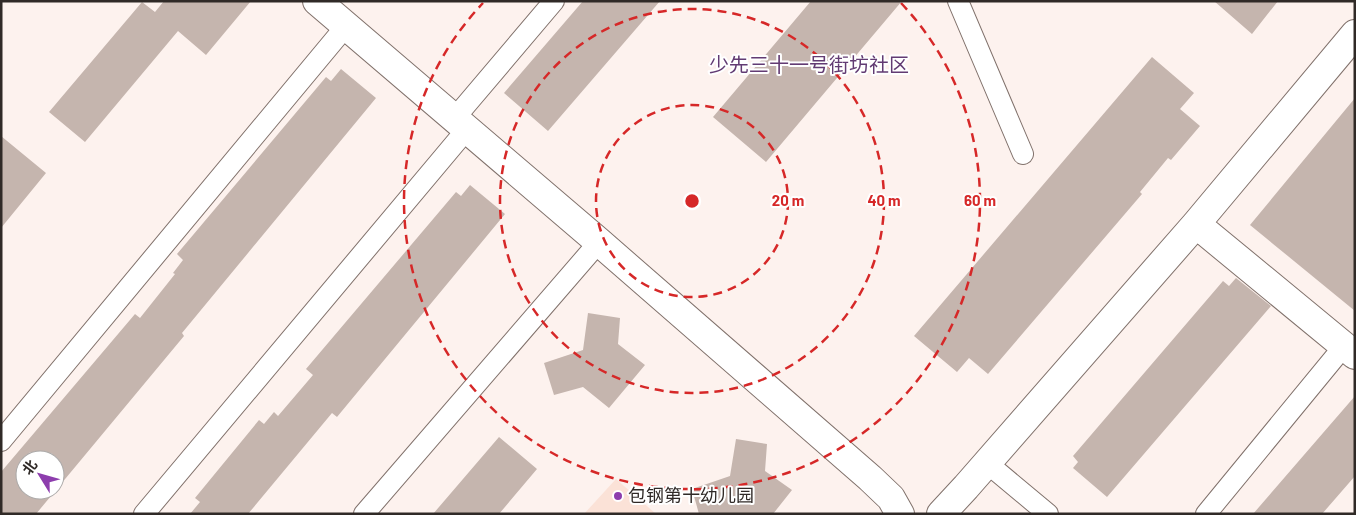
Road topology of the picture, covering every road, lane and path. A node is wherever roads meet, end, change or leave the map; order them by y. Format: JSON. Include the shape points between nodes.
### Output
{"nodes":[{"id":1,"x":554,"y":1,"type":"edge"},
{"id":2,"x":958,"y":1,"type":"edge"},
{"id":3,"x":319,"y":2,"type":"edge"},
{"id":4,"x":346,"y":26,"type":"junction"},
{"id":5,"x":1355,"y":34,"type":"edge"},
{"id":6,"x":461,"y":124,"type":"junction"},
{"id":7,"x":1023,"y":154,"type":"dead end"},
{"id":8,"x":1196,"y":224,"type":"junction"},
{"id":9,"x":599,"y":242,"type":"junction"},
{"id":10,"x":1349,"y":350,"type":"edge"},
{"id":11,"x":1,"y":441,"type":"edge"},
{"id":12,"x":987,"y":463,"type":"junction"},
{"id":13,"x":144,"y":514,"type":"edge"},
{"id":14,"x":364,"y":514,"type":"edge"},
{"id":15,"x":900,"y":514,"type":"edge"},
{"id":16,"x":941,"y":514,"type":"edge"},
{"id":17,"x":1048,"y":514,"type":"edge"},
{"id":18,"x":1206,"y":514,"type":"edge"}],
"edges":[{"from":1,"to":6,"type":"lane"},
{"from":2,"to":7,"type":"lane"},
{"from":3,"to":4,"type":"street"},
{"from":4,"to":6,"type":"street"},
{"from":4,"to":11,"type":"lane"},
{"from":5,"to":8,"type":"street"},
{"from":6,"to":9,"type":"street"},
{"from":6,"to":13,"type":"lane"},
{"from":8,"to":10,"type":"street"},
{"from":8,"to":12,"type":"street"},
{"from":9,"to":14,"type":"lane"},
{"from":9,"to":15,"type":"street","via":[[870,478],[891,498]]},
{"from":10,"to":18,"type":"lane"},
{"from":12,"to":16,"type":"street"},
{"from":12,"to":17,"type":"lane"}]}
